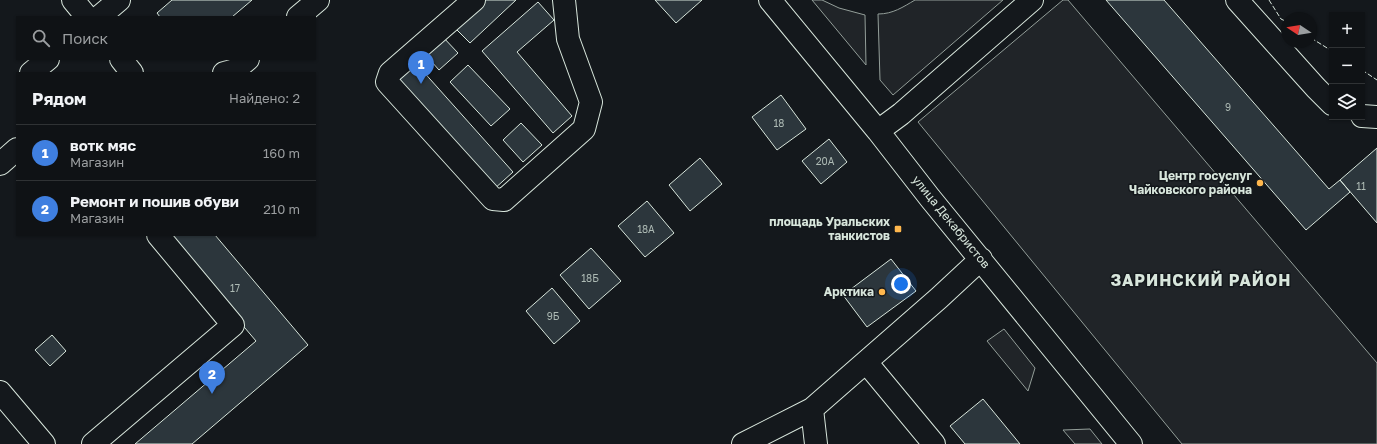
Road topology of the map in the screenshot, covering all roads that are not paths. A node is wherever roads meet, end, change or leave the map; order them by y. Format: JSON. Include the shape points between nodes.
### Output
{"nodes":[{"id":1,"x":73,"y":0,"type":"edge"},
{"id":2,"x":119,"y":0,"type":"edge"},
{"id":3,"x":318,"y":0,"type":"edge"},
{"id":4,"x":474,"y":0,"type":"edge"},
{"id":5,"x":564,"y":0,"type":"edge"},
{"id":6,"x":770,"y":0,"type":"edge"},
{"id":7,"x":1032,"y":0,"type":"edge"},
{"id":8,"x":1237,"y":0,"type":"edge"},
{"id":9,"x":86,"y":16,"type":"edge"},
{"id":10,"x":100,"y":16,"type":"edge"},
{"id":11,"x":299,"y":16,"type":"edge"},
{"id":12,"x":47,"y":60,"type":"edge"},
{"id":13,"x":122,"y":60,"type":"edge"},
{"id":14,"x":247,"y":60,"type":"edge"},
{"id":15,"x":32,"y":72,"type":"edge"},
{"id":16,"x":131,"y":72,"type":"edge"},
{"id":17,"x":228,"y":72,"type":"edge"},
{"id":18,"x":1329,"y":101,"type":"edge"},
{"id":19,"x":1365,"y":116,"type":"edge"},
{"id":20,"x":1377,"y":117,"type":"edge"},
{"id":21,"x":878,"y":131,"type":"junction"},
{"id":22,"x":16,"y":150,"type":"edge"},
{"id":23,"x":0,"y":164,"type":"edge"},
{"id":24,"x":159,"y":236,"type":"edge"},
{"id":25,"x":981,"y":259,"type":"junction"},
{"id":26,"x":866,"y":362,"type":"junction"},
{"id":27,"x":0,"y":392,"type":"edge"},
{"id":28,"x":812,"y":409,"type":"junction"},
{"id":29,"x":44,"y":444,"type":"edge"},
{"id":30,"x":93,"y":444,"type":"edge"},
{"id":31,"x":743,"y":444,"type":"edge"},
{"id":32,"x":816,"y":444,"type":"edge"},
{"id":33,"x":934,"y":444,"type":"edge"},
{"id":34,"x":1131,"y":444,"type":"edge"}],
"edges":[{"from":1,"to":9,"type":"street"},
{"from":2,"to":10,"type":"street"},
{"from":3,"to":11,"type":"street"},
{"from":4,"to":5,"type":"street","via":[[390,74],[387,82],[493,199],[504,200],[584,129],[591,102],[568,39]]},
{"from":6,"to":21,"type":"street","name":"улица Декабристов"},
{"from":7,"to":21,"type":"street"},
{"from":8,"to":18,"type":"street"},
{"from":12,"to":15,"type":"street"},
{"from":13,"to":16,"type":"street"},
{"from":14,"to":17,"type":"street","via":[[235,70]]},
{"from":19,"to":20,"type":"street"},
{"from":21,"to":25,"type":"street","name":"улица Декабристов"},
{"from":22,"to":23,"type":"street"},
{"from":24,"to":30,"type":"street","via":[[233,325]]},
{"from":25,"to":26,"type":"street"},
{"from":25,"to":34,"type":"street","name":"улица Декабристов"},
{"from":26,"to":28,"type":"street"},
{"from":26,"to":33,"type":"street"},
{"from":27,"to":29,"type":"street"},
{"from":28,"to":31,"type":"street"},
{"from":28,"to":32,"type":"street"}]}
